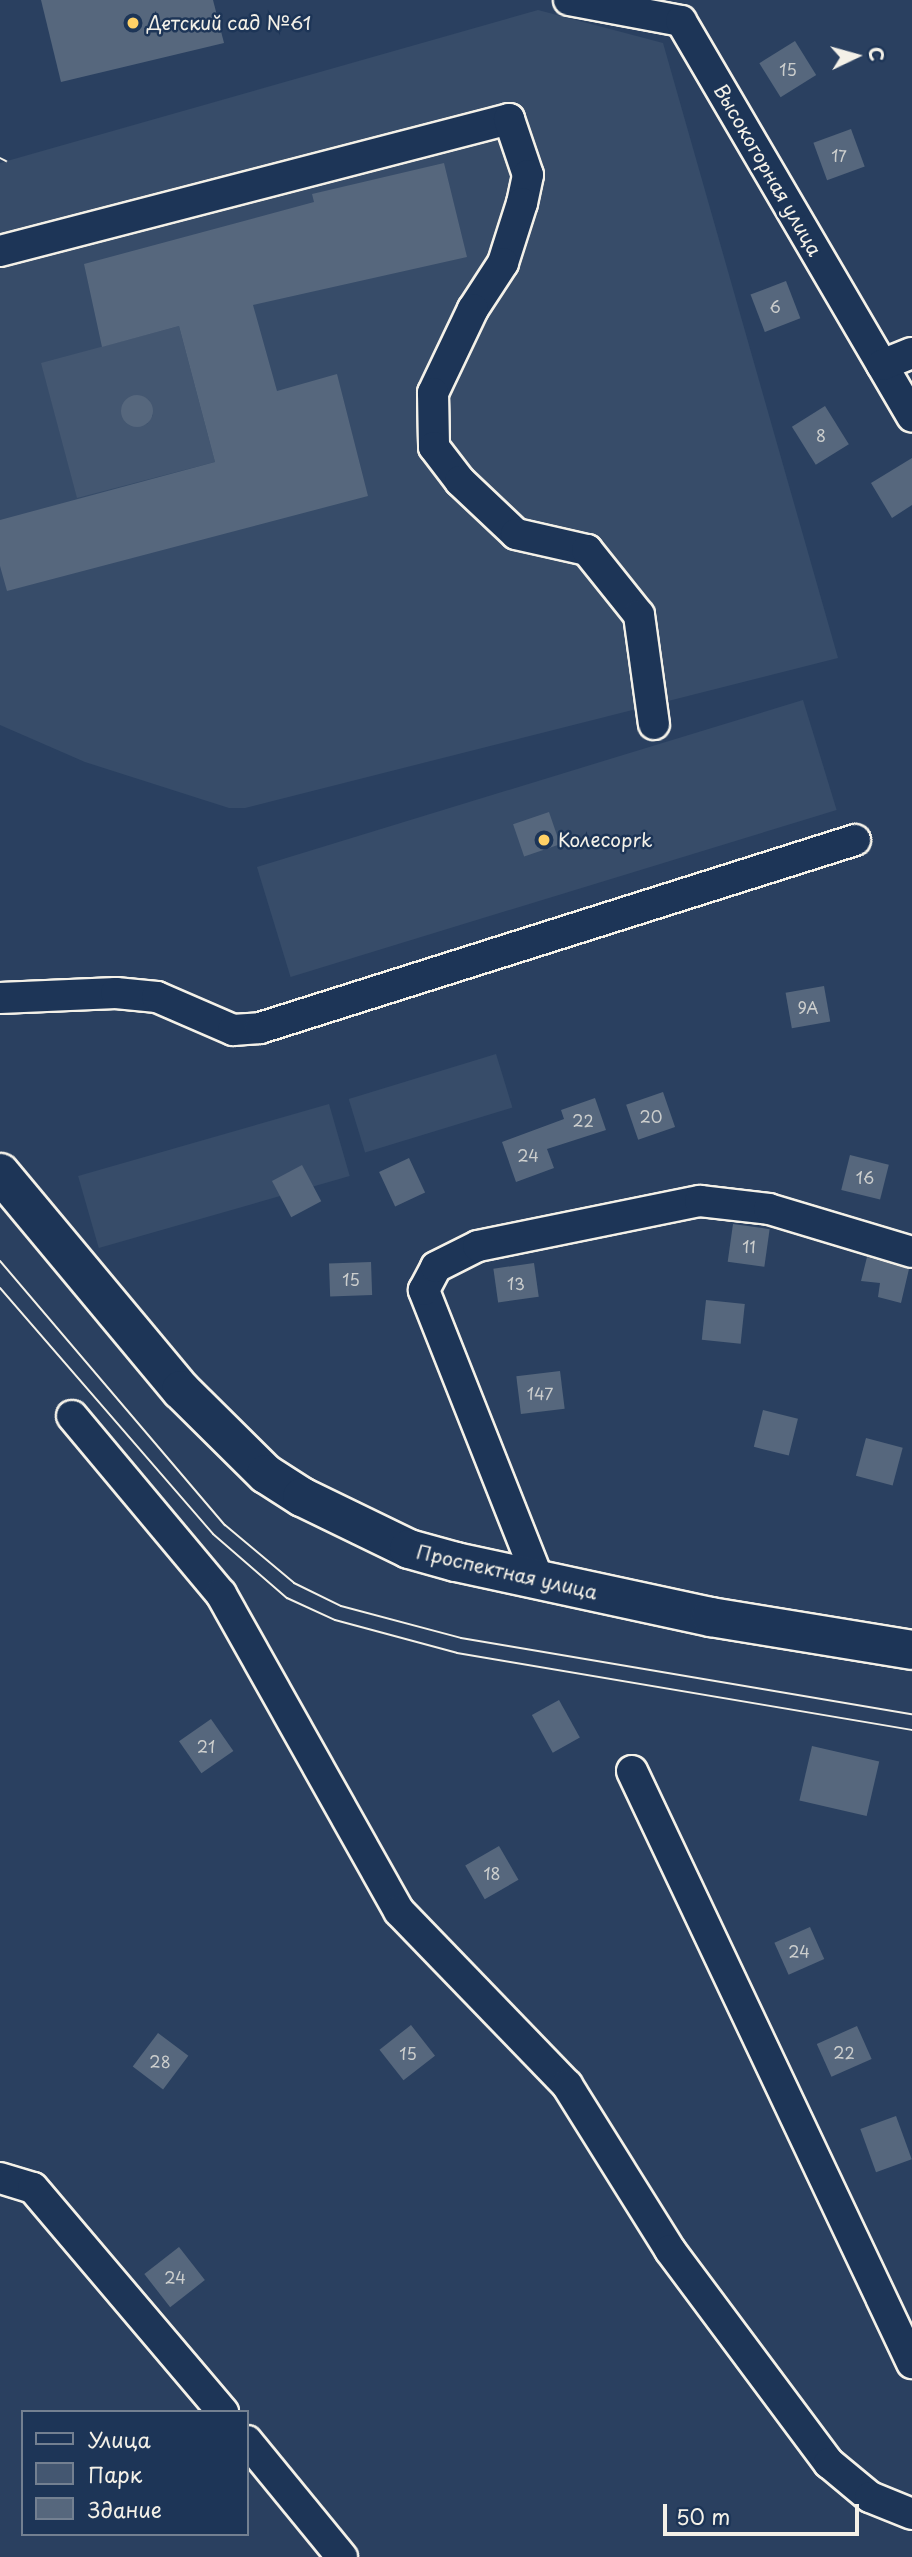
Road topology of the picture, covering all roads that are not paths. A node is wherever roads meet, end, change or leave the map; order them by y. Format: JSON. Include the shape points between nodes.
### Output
{"nodes":[{"id":1,"x":569,"y":0,"type":"edge"},
{"id":2,"x":0,"y":251,"type":"edge"},
{"id":3,"x":912,"y":354,"type":"edge"},
{"id":4,"x":882,"y":365,"type":"junction"},
{"id":5,"x":912,"y":417,"type":"edge"},
{"id":6,"x":654,"y":724,"type":"dead end"},
{"id":7,"x":855,"y":840,"type":"dead end"},
{"id":8,"x":0,"y":998,"type":"edge"},
{"id":9,"x":0,"y":1173,"type":"edge"},
{"id":10,"x":912,"y":1252,"type":"edge"},
{"id":11,"x":72,"y":1416,"type":"dead end"},
{"id":12,"x":539,"y":1581,"type":"junction"},
{"id":13,"x":912,"y":1650,"type":"edge"},
{"id":14,"x":632,"y":1771,"type":"dead end"},
{"id":15,"x":0,"y":2178,"type":"edge"},
{"id":16,"x":912,"y":2362,"type":"edge"},
{"id":17,"x":221,"y":2410,"type":"edge"},
{"id":18,"x":248,"y":2442,"type":"edge"},
{"id":19,"x":912,"y":2514,"type":"edge"},
{"id":20,"x":342,"y":2557,"type":"edge"}],
"edges":[{"from":1,"to":4,"type":"street","name":"Высокогорная улица","via":[[681,21]]},
{"from":2,"to":6,"type":"street","via":[[509,119],[528,176],[503,263],[473,309],[433,393],[434,447],[460,481],[516,534],[587,550],[639,615]]},
{"from":3,"to":4,"type":"street"},
{"from":4,"to":5,"type":"street","name":"Высокогорная улица"},
{"from":7,"to":8,"type":"street","via":[[260,1028],[233,1030],[157,997],[116,993]]},
{"from":9,"to":12,"type":"main road","name":"Проспектная улица","via":[[181,1390],[266,1474],[409,1549]]},
{"from":10,"to":12,"type":"street","via":[[769,1209],[699,1201],[478,1246],[436,1267],[424,1290]]},
{"from":11,"to":19,"type":"street","via":[[221,1594],[399,1911],[567,2085],[670,2250],[829,2463],[870,2497]]},
{"from":12,"to":13,"type":"main road","name":"Проспектная улица","via":[[711,1617]]},
{"from":14,"to":16,"type":"street"},
{"from":15,"to":17,"type":"street","via":[[33,2188],[41,2196]]},
{"from":18,"to":20,"type":"street"}]}
